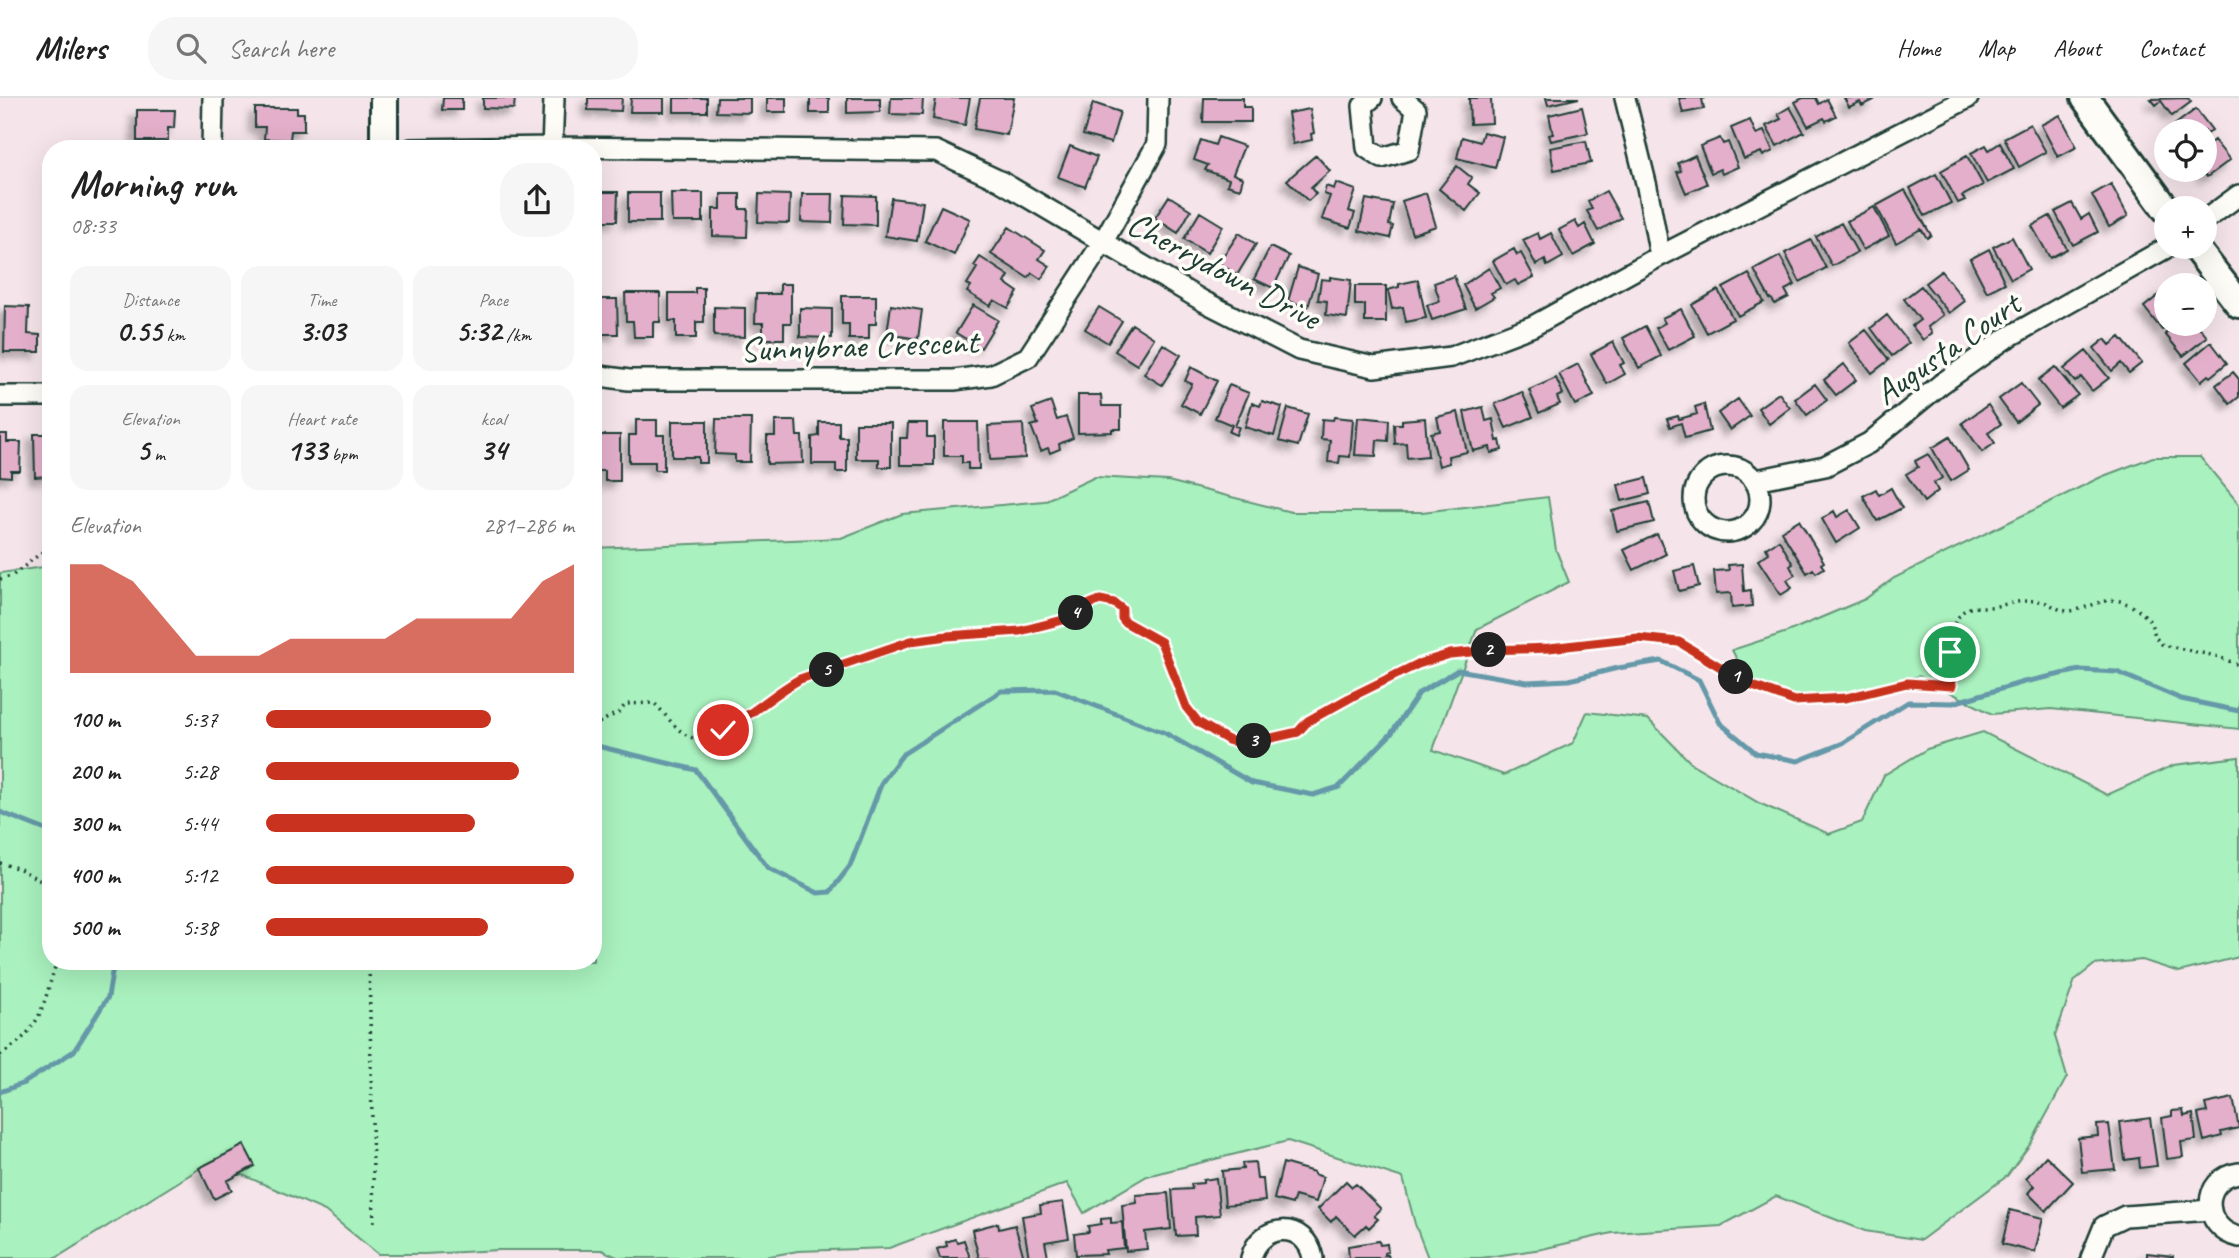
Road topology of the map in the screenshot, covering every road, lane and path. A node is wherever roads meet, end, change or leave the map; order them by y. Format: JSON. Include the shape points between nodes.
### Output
{"nodes":[{"id":1,"x":213,"y":98,"type":"edge"},
{"id":2,"x":384,"y":98,"type":"edge"},
{"id":3,"x":554,"y":98,"type":"edge"},
{"id":4,"x":1158,"y":98,"type":"edge"},
{"id":5,"x":1372,"y":98,"type":"edge"},
{"id":6,"x":1402,"y":98,"type":"edge"},
{"id":7,"x":1625,"y":98,"type":"edge"},
{"id":8,"x":1968,"y":98,"type":"edge"},
{"id":9,"x":2085,"y":98,"type":"edge"},
{"id":10,"x":212,"y":140,"type":"edge"},
{"id":11,"x":384,"y":140,"type":"edge"},
{"id":12,"x":552,"y":140,"type":"edge"},
{"id":13,"x":602,"y":148,"type":"edge"},
{"id":14,"x":2239,"y":195,"type":"edge"},
{"id":15,"x":2157,"y":196,"type":"edge"},
{"id":16,"x":2217,"y":211,"type":"edge"},
{"id":17,"x":1102,"y":242,"type":"junction"},
{"id":18,"x":2154,"y":255,"type":"edge"},
{"id":19,"x":1660,"y":256,"type":"junction"},
{"id":20,"x":2204,"y":259,"type":"edge"},
{"id":21,"x":2239,"y":304,"type":"edge"},
{"id":22,"x":602,"y":376,"type":"edge"},
{"id":23,"x":0,"y":396,"type":"edge"},
{"id":24,"x":42,"y":396,"type":"edge"},
{"id":25,"x":1756,"y":480,"type":"dead end"},
{"id":26,"x":42,"y":552,"type":"edge"},
{"id":27,"x":0,"y":579,"type":"edge"},
{"id":28,"x":2239,"y":660,"type":"edge"},
{"id":29,"x":2231,"y":661,"type":"junction"},
{"id":30,"x":2239,"y":666,"type":"edge"},
{"id":31,"x":602,"y":721,"type":"edge"},
{"id":32,"x":0,"y":863,"type":"edge"},
{"id":33,"x":42,"y":882,"type":"edge"},
{"id":34,"x":55,"y":970,"type":"edge"},
{"id":35,"x":369,"y":970,"type":"edge"},
{"id":36,"x":0,"y":1055,"type":"edge"},
{"id":37,"x":2239,"y":1173,"type":"edge"},
{"id":38,"x":2211,"y":1210,"type":"junction"},
{"id":39,"x":374,"y":1226,"type":"dead end"},
{"id":40,"x":2239,"y":1237,"type":"edge"},
{"id":41,"x":1251,"y":1258,"type":"edge"},
{"id":42,"x":1313,"y":1258,"type":"edge"},
{"id":43,"x":2091,"y":1258,"type":"edge"}],
"edges":[{"from":1,"to":10,"type":"street"},
{"from":2,"to":11,"type":"street"},
{"from":3,"to":12,"type":"street"},
{"from":4,"to":17,"type":"street","name":"Sunnybrae Crescent","via":[[1157,144]]},
{"from":5,"to":6,"type":"street","via":[[1363,106],[1367,148],[1382,158],[1409,150],[1416,110]]},
{"from":7,"to":19,"type":"street"},
{"from":8,"to":19,"type":"street","name":"Cherrydown Drive"},
{"from":9,"to":15,"type":"street"},
{"from":13,"to":17,"type":"street","name":"Cherrydown Drive","via":[[936,151],[999,181]]},
{"from":14,"to":16,"type":"street"},
{"from":17,"to":19,"type":"street","name":"Cherrydown Drive","via":[[1299,350],[1374,368],[1451,357],[1532,326]]},
{"from":17,"to":22,"type":"street","name":"Sunnybrae Crescent","via":[[1028,357],[990,375],[954,380]]},
{"from":18,"to":25,"type":"street","name":"Augusta Court","via":[[2005,339],[1869,443],[1825,466]]},
{"from":20,"to":21,"type":"street"},
{"from":23,"to":24,"type":"street"},
{"from":26,"to":27,"type":"path","via":[[12,576]]},
{"from":28,"to":29,"type":"path"},
{"from":29,"to":30,"type":"path"},
{"from":29,"to":31,"type":"path","via":[[2163,645],[2150,622],[2116,599],[2070,611],[2046,602],[2016,601],[1962,612],[1950,652],[1952,686],[1907,683],[1846,698],[1794,701],[1750,685],[1679,642],[1638,638],[1491,650],[1450,654],[1418,664],[1308,721],[1298,732],[1245,744],[1228,740],[1198,722],[1186,707],[1161,642],[1125,622],[1122,609],[1114,603],[1100,600],[1063,620],[1020,631],[911,641],[800,679],[708,738],[684,734],[654,703],[626,705]]},
{"from":32,"to":33,"type":"path"},
{"from":34,"to":36,"type":"path","via":[[43,1012],[17,1044]]},
{"from":35,"to":39,"type":"path"},
{"from":37,"to":38,"type":"street","via":[[2215,1187]]},
{"from":38,"to":40,"type":"street","via":[[2218,1227]]},
{"from":38,"to":43,"type":"street","via":[[2125,1216],[2104,1226]]},
{"from":41,"to":42,"type":"street","via":[[1261,1239],[1279,1231],[1299,1235]]}]}
